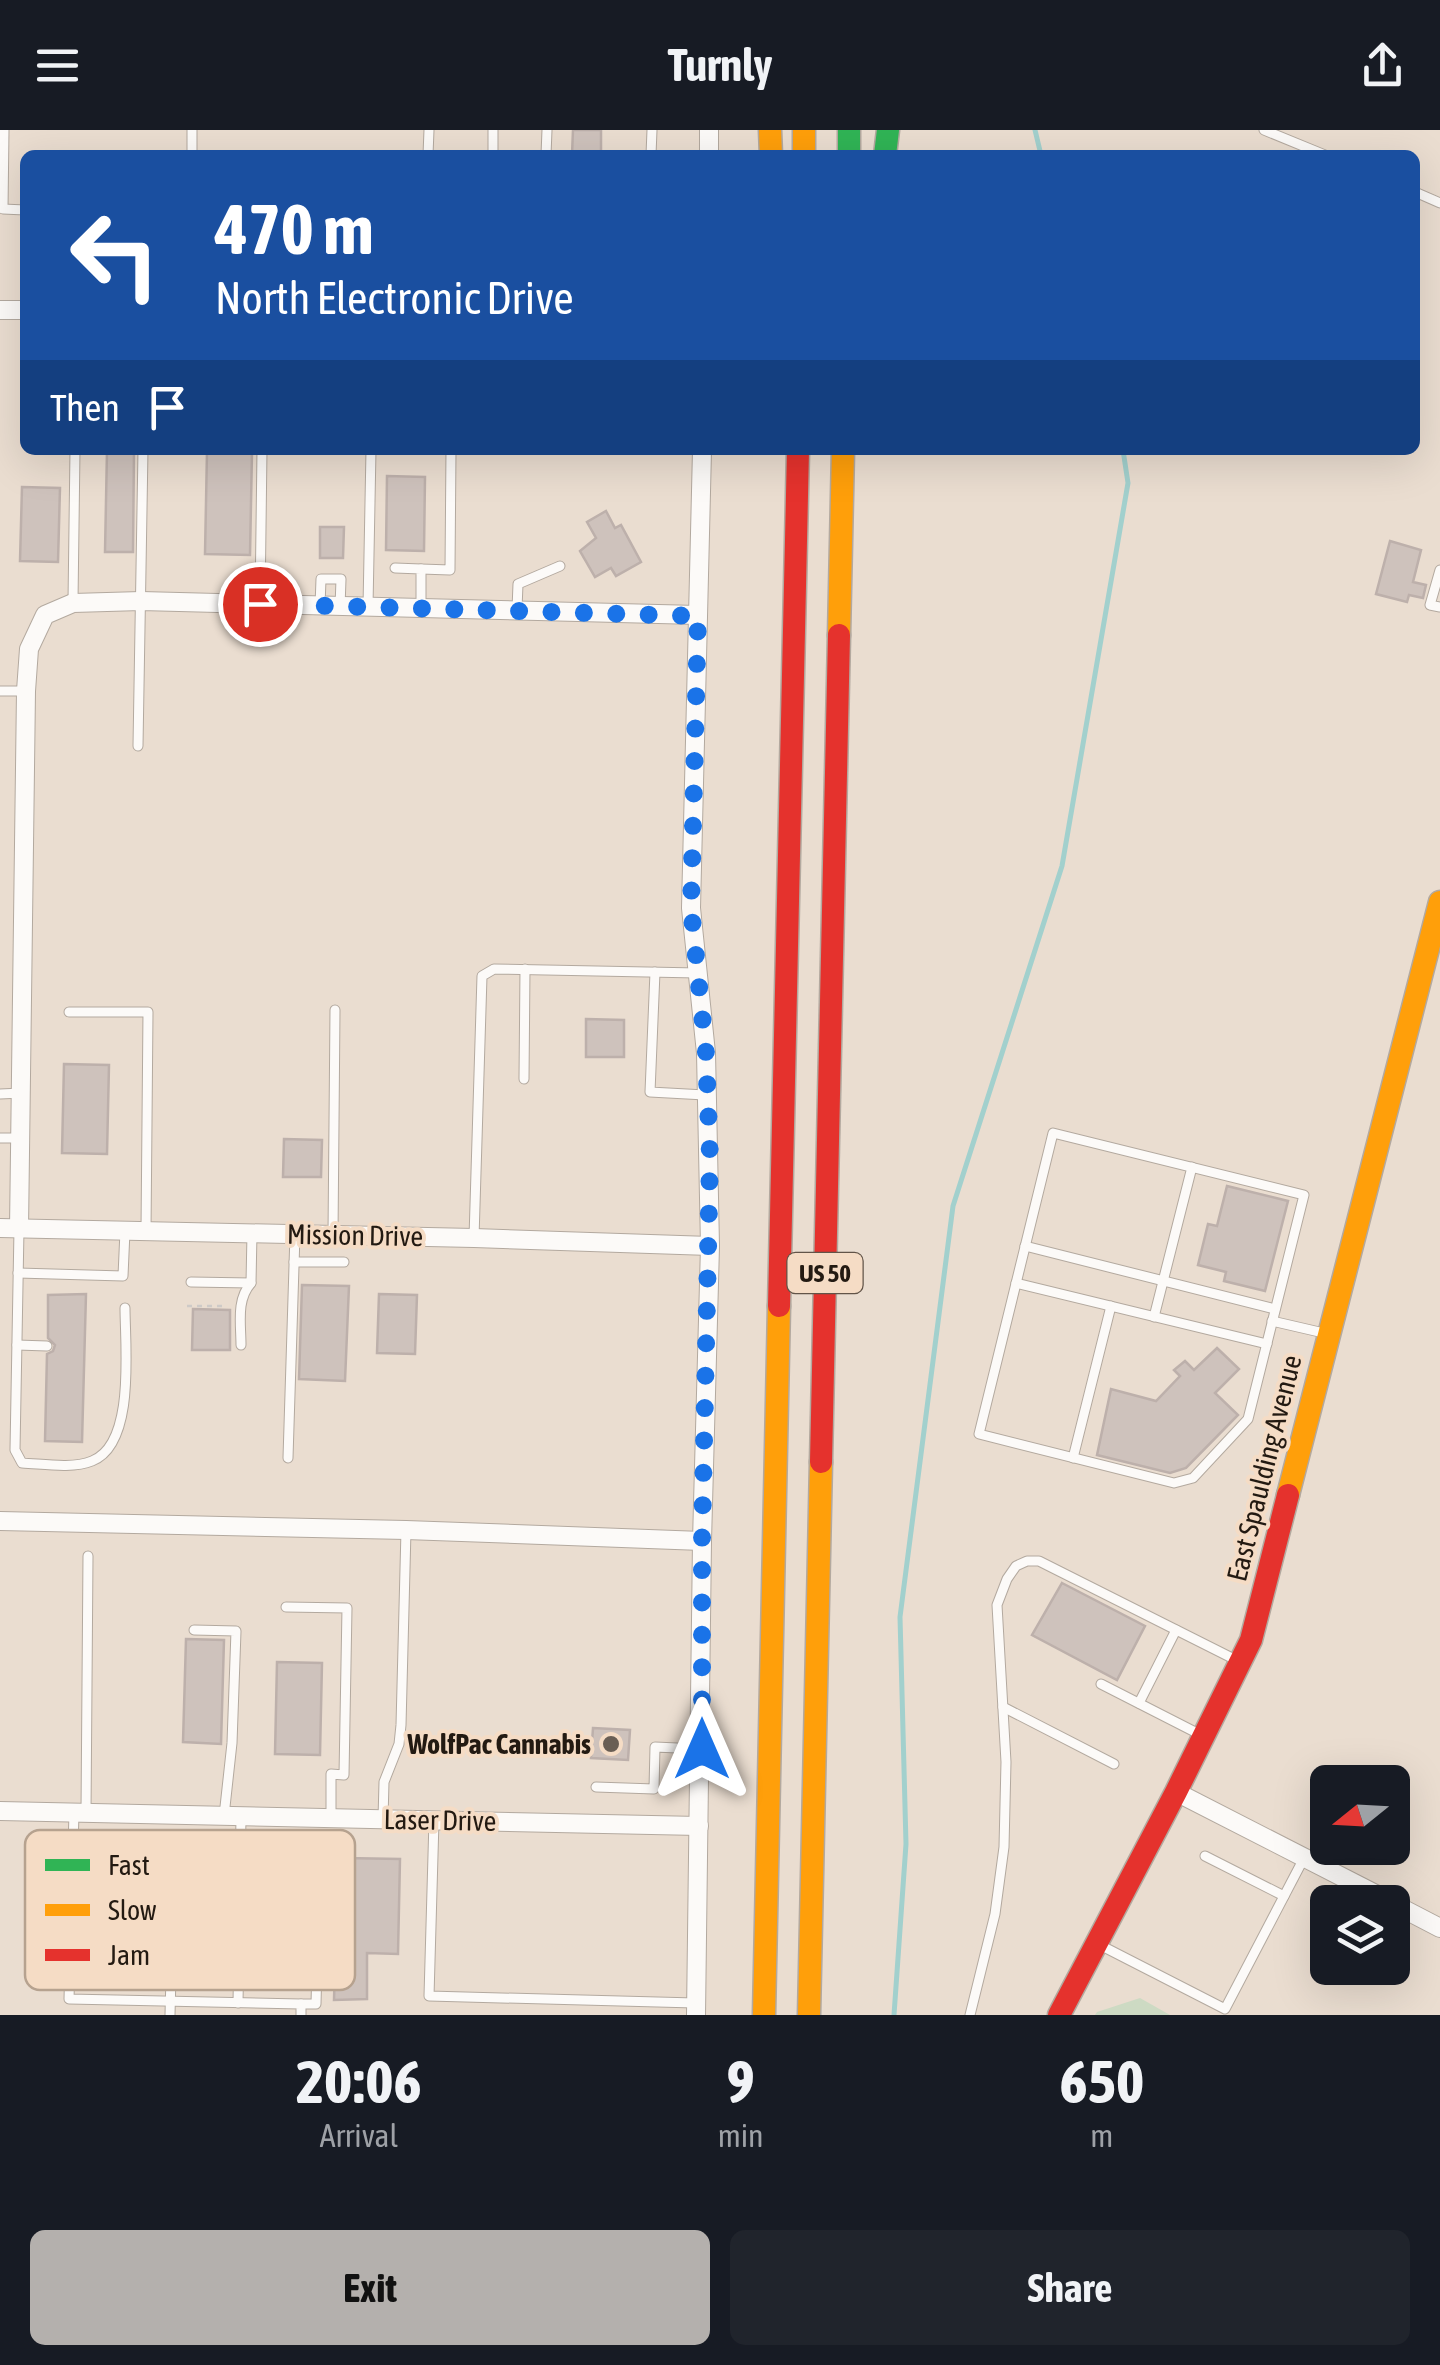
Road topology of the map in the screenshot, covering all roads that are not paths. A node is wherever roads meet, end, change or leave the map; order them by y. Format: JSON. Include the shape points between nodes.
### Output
{"nodes":[{"id":1,"x":4,"y":130,"type":"edge"},
{"id":2,"x":1264,"y":130,"type":"edge"},
{"id":3,"x":1313,"y":150,"type":"edge"},
{"id":4,"x":20,"y":210,"type":"edge"},
{"id":5,"x":75,"y":455,"type":"edge"},
{"id":6,"x":143,"y":455,"type":"edge"},
{"id":7,"x":262,"y":455,"type":"edge"},
{"id":8,"x":371,"y":455,"type":"edge"},
{"id":9,"x":452,"y":455,"type":"edge"},
{"id":10,"x":702,"y":455,"type":"edge"},
{"id":11,"x":788,"y":455,"type":"edge"},
{"id":12,"x":798,"y":455,"type":"edge"},
{"id":13,"x":843,"y":455,"type":"edge"},
{"id":14,"x":850,"y":455,"type":"edge"},
{"id":15,"x":841,"y":530,"type":"junction"},
{"id":16,"x":795,"y":564,"type":"junction"},
{"id":17,"x":560,"y":566,"type":"dead end"},
{"id":18,"x":394,"y":568,"type":"dead end"},
{"id":19,"x":422,"y":569,"type":"junction"},
{"id":20,"x":1440,"y":570,"type":"edge"},
{"id":21,"x":141,"y":601,"type":"junction"},
{"id":22,"x":73,"y":604,"type":"junction"},
{"id":23,"x":260,"y":604,"type":"junction"},
{"id":24,"x":320,"y":606,"type":"junction"},
{"id":25,"x":340,"y":607,"type":"junction"},
{"id":26,"x":1440,"y":607,"type":"edge"},
{"id":27,"x":368,"y":608,"type":"junction"},
{"id":28,"x":421,"y":609,"type":"junction"},
{"id":29,"x":517,"y":612,"type":"junction"},
{"id":30,"x":698,"y":616,"type":"junction"},
{"id":31,"x":0,"y":691,"type":"edge"},
{"id":32,"x":26,"y":691,"type":"junction"},
{"id":33,"x":138,"y":746,"type":"dead end"},
{"id":34,"x":1440,"y":902,"type":"edge"},
{"id":35,"x":525,"y":970,"type":"junction"},
{"id":36,"x":654,"y":972,"type":"junction"},
{"id":37,"x":698,"y":972,"type":"junction"},
{"id":38,"x":334,"y":1010,"type":"dead end"},
{"id":39,"x":69,"y":1012,"type":"dead end"},
{"id":40,"x":524,"y":1079,"type":"dead end"},
{"id":41,"x":0,"y":1094,"type":"edge"},
{"id":42,"x":22,"y":1094,"type":"junction"},
{"id":43,"x":708,"y":1095,"type":"junction"},
{"id":44,"x":0,"y":1138,"type":"edge"},
{"id":45,"x":21,"y":1138,"type":"junction"},
{"id":46,"x":1192,"y":1168,"type":"junction"},
{"id":47,"x":9,"y":1229,"type":"edge"},
{"id":48,"x":125,"y":1231,"type":"junction"},
{"id":49,"x":146,"y":1231,"type":"junction"},
{"id":50,"x":252,"y":1233,"type":"junction"},
{"id":51,"x":294,"y":1234,"type":"junction"},
{"id":52,"x":333,"y":1235,"type":"junction"},
{"id":53,"x":474,"y":1238,"type":"junction"},
{"id":54,"x":710,"y":1246,"type":"junction"},
{"id":55,"x":1025,"y":1246,"type":"junction"},
{"id":56,"x":294,"y":1262,"type":"junction"},
{"id":57,"x":344,"y":1262,"type":"dead end"},
{"id":58,"x":18,"y":1273,"type":"junction"},
{"id":59,"x":1164,"y":1281,"type":"junction"},
{"id":60,"x":191,"y":1282,"type":"dead end"},
{"id":61,"x":251,"y":1283,"type":"junction"},
{"id":62,"x":1016,"y":1283,"type":"junction"},
{"id":63,"x":1111,"y":1306,"type":"junction"},
{"id":64,"x":125,"y":1308,"type":"dead end"},
{"id":65,"x":1276,"y":1309,"type":"junction"},
{"id":66,"x":1154,"y":1317,"type":"junction"},
{"id":67,"x":1272,"y":1321,"type":"junction"},
{"id":68,"x":1329,"y":1334,"type":"junction"},
{"id":69,"x":1266,"y":1344,"type":"junction"},
{"id":70,"x":17,"y":1345,"type":"junction"},
{"id":71,"x":48,"y":1346,"type":"dead end"},
{"id":72,"x":241,"y":1346,"type":"dead end"},
{"id":73,"x":288,"y":1458,"type":"dead end"},
{"id":74,"x":1073,"y":1458,"type":"junction"},
{"id":75,"x":0,"y":1521,"type":"edge"},
{"id":76,"x":406,"y":1530,"type":"junction"},
{"id":77,"x":702,"y":1540,"type":"junction"},
{"id":78,"x":88,"y":1556,"type":"dead end"},
{"id":79,"x":286,"y":1607,"type":"dead end"},
{"id":80,"x":194,"y":1630,"type":"dead end"},
{"id":81,"x":1176,"y":1630,"type":"junction"},
{"id":82,"x":1240,"y":1662,"type":"junction"},
{"id":83,"x":1101,"y":1684,"type":"dead end"},
{"id":84,"x":1139,"y":1703,"type":"junction"},
{"id":85,"x":1003,"y":1707,"type":"junction"},
{"id":86,"x":1204,"y":1736,"type":"junction"},
{"id":87,"x":702,"y":1749,"type":"junction"},
{"id":88,"x":1114,"y":1764,"type":"dead end"},
{"id":89,"x":596,"y":1787,"type":"dead end"},
{"id":90,"x":1176,"y":1792,"type":"junction"},
{"id":91,"x":0,"y":1811,"type":"edge"},
{"id":92,"x":80,"y":1812,"type":"junction"},
{"id":93,"x":233,"y":1816,"type":"junction"},
{"id":94,"x":331,"y":1818,"type":"junction"},
{"id":95,"x":383,"y":1819,"type":"junction"},
{"id":96,"x":434,"y":1820,"type":"junction"},
{"id":97,"x":699,"y":1826,"type":"junction"},
{"id":98,"x":79,"y":1830,"type":"edge"},
{"id":99,"x":233,"y":1830,"type":"edge"},
{"id":100,"x":1205,"y":1856,"type":"dead end"},
{"id":101,"x":1304,"y":1858,"type":"junction"},
{"id":102,"x":1357,"y":1885,"type":"edge"},
{"id":103,"x":1284,"y":1896,"type":"junction"},
{"id":104,"x":1410,"y":1912,"type":"edge"},
{"id":105,"x":1440,"y":1928,"type":"edge"},
{"id":106,"x":1096,"y":1943,"type":"junction"},
{"id":107,"x":70,"y":1990,"type":"edge"},
{"id":108,"x":170,"y":1990,"type":"edge"},
{"id":109,"x":238,"y":1990,"type":"edge"},
{"id":110,"x":316,"y":1990,"type":"edge"},
{"id":111,"x":170,"y":2001,"type":"junction"},
{"id":112,"x":238,"y":2002,"type":"junction"},
{"id":113,"x":696,"y":2009,"type":"edge"},
{"id":114,"x":301,"y":2010,"type":"edge"},
{"id":115,"x":170,"y":2015,"type":"edge"},
{"id":116,"x":764,"y":2015,"type":"edge"},
{"id":117,"x":809,"y":2015,"type":"edge"},
{"id":118,"x":970,"y":2015,"type":"edge"},
{"id":119,"x":1059,"y":2015,"type":"edge"}],
"edges":[{"from":1,"to":4,"type":"lane","via":[[3,209]]},
{"from":2,"to":3,"type":"lane"},
{"from":5,"to":22,"type":"lane"},
{"from":6,"to":21,"type":"lane"},
{"from":7,"to":23,"type":"lane"},
{"from":8,"to":27,"type":"lane"},
{"from":9,"to":19,"type":"lane","via":[[450,570]]},
{"from":10,"to":30,"type":"street"},
{"from":11,"to":16,"type":"main road"},
{"from":12,"to":16,"type":"main road","number":"US 50"},
{"from":13,"to":15,"type":"main road","number":"US 50"},
{"from":14,"to":15,"type":"main road"},
{"from":15,"to":117,"type":"main road","number":"US 50"},
{"from":16,"to":116,"type":"main road","number":"US 50"},
{"from":17,"to":29,"type":"lane","via":[[518,584]]},
{"from":18,"to":19,"type":"lane"},
{"from":19,"to":28,"type":"lane"},
{"from":20,"to":26,"type":"lane","via":[[1430,605]]},
{"from":21,"to":22,"type":"street"},
{"from":21,"to":23,"type":"street"},
{"from":21,"to":33,"type":"lane"},
{"from":22,"to":32,"type":"street","via":[[45,615],[29,649]]},
{"from":23,"to":24,"type":"street"},
{"from":24,"to":25,"type":"street"},
{"from":24,"to":25,"type":"lane","via":[[321,578],[341,579]]},
{"from":25,"to":27,"type":"street"},
{"from":27,"to":28,"type":"street"},
{"from":28,"to":29,"type":"street"},
{"from":29,"to":30,"type":"street"},
{"from":30,"to":37,"type":"street","via":[[691,908]]},
{"from":31,"to":32,"type":"lane"},
{"from":32,"to":42,"type":"street"},
{"from":34,"to":68,"type":"main road","name":"East Spaulding Avenue"},
{"from":35,"to":36,"type":"lane"},
{"from":35,"to":40,"type":"lane"},
{"from":35,"to":53,"type":"lane","via":[[487,971],[480,987]]},
{"from":36,"to":37,"type":"lane"},
{"from":36,"to":43,"type":"lane","via":[[650,1092]]},
{"from":37,"to":43,"type":"street"},
{"from":38,"to":52,"type":"lane"},
{"from":39,"to":49,"type":"lane","via":[[148,1012]]},
{"from":41,"to":42,"type":"lane"},
{"from":42,"to":45,"type":"street"},
{"from":43,"to":54,"type":"street"},
{"from":44,"to":45,"type":"lane"},
{"from":45,"to":47,"type":"street"},
{"from":46,"to":55,"type":"lane","via":[[1053,1133]]},
{"from":46,"to":59,"type":"lane"},
{"from":46,"to":65,"type":"lane","via":[[1304,1195]]},
{"from":47,"to":48,"type":"street","name":"Mission Drive"},
{"from":47,"to":58,"type":"lane"},
{"from":48,"to":49,"type":"street","name":"Mission Drive"},
{"from":48,"to":58,"type":"lane","via":[[123,1276]]},
{"from":49,"to":50,"type":"street","name":"Mission Drive"},
{"from":50,"to":51,"type":"street","name":"Mission Drive"},
{"from":50,"to":61,"type":"lane"},
{"from":51,"to":52,"type":"street","name":"Mission Drive"},
{"from":51,"to":56,"type":"lane"},
{"from":52,"to":53,"type":"street","name":"Mission Drive"},
{"from":53,"to":54,"type":"street","name":"Mission Drive"},
{"from":54,"to":77,"type":"street"},
{"from":55,"to":59,"type":"lane"},
{"from":55,"to":62,"type":"lane"},
{"from":56,"to":57,"type":"lane"},
{"from":56,"to":73,"type":"lane"},
{"from":58,"to":70,"type":"lane"},
{"from":59,"to":65,"type":"lane"},
{"from":59,"to":66,"type":"lane"},
{"from":60,"to":61,"type":"lane"},
{"from":61,"to":72,"type":"lane","via":[[242,1296]]},
{"from":62,"to":63,"type":"lane"},
{"from":62,"to":74,"type":"lane","via":[[979,1434]]},
{"from":63,"to":66,"type":"lane"},
{"from":63,"to":74,"type":"lane"},
{"from":64,"to":70,"type":"lane","via":[[120,1429],[97,1460],[22,1463],[17,1456]]},
{"from":65,"to":67,"type":"lane"},
{"from":66,"to":69,"type":"lane"},
{"from":67,"to":68,"type":"lane"},
{"from":67,"to":69,"type":"lane"},
{"from":68,"to":82,"type":"main road","name":"East Spaulding Avenue"},
{"from":69,"to":74,"type":"lane","via":[[1248,1419],[1192,1478],[1174,1483]]},
{"from":70,"to":71,"type":"lane"},
{"from":75,"to":76,"type":"street"},
{"from":76,"to":77,"type":"street"},
{"from":76,"to":95,"type":"lane","via":[[401,1725],[384,1782]]},
{"from":77,"to":87,"type":"street"},
{"from":78,"to":92,"type":"lane"},
{"from":79,"to":94,"type":"lane","via":[[347,1608],[344,1774],[331,1774]]},
{"from":80,"to":93,"type":"lane","via":[[236,1631]]},
{"from":81,"to":82,"type":"lane"},
{"from":81,"to":84,"type":"lane"},
{"from":81,"to":85,"type":"lane","via":[[1027,1561],[1008,1578],[998,1606]]},
{"from":82,"to":86,"type":"main road","name":"East Spaulding Avenue"},
{"from":83,"to":84,"type":"lane"},
{"from":84,"to":86,"type":"lane"},
{"from":85,"to":88,"type":"lane"},
{"from":85,"to":118,"type":"lane","via":[[1001,1881]]},
{"from":86,"to":90,"type":"main road","name":"East Spaulding Avenue"},
{"from":87,"to":89,"type":"lane","via":[[655,1747],[654,1789]]},
{"from":87,"to":97,"type":"street"},
{"from":90,"to":101,"type":"street"},
{"from":90,"to":106,"type":"main road","name":"East Spaulding Avenue"},
{"from":91,"to":92,"type":"street","name":"Laser Drive"},
{"from":92,"to":93,"type":"street","name":"Laser Drive"},
{"from":92,"to":98,"type":"lane"},
{"from":93,"to":94,"type":"street","name":"Laser Drive"},
{"from":93,"to":99,"type":"lane"},
{"from":94,"to":95,"type":"street","name":"Laser Drive"},
{"from":95,"to":96,"type":"street","name":"Laser Drive"},
{"from":96,"to":97,"type":"street","name":"Laser Drive"},
{"from":96,"to":113,"type":"lane","via":[[429,1996]]},
{"from":97,"to":113,"type":"street"},
{"from":100,"to":103,"type":"lane"},
{"from":101,"to":102,"type":"street"},
{"from":101,"to":103,"type":"lane"},
{"from":103,"to":106,"type":"lane","via":[[1225,2010]]},
{"from":104,"to":105,"type":"street"},
{"from":106,"to":119,"type":"main road","name":"East Spaulding Avenue"},
{"from":107,"to":111,"type":"lane","via":[[69,1999]]},
{"from":108,"to":111,"type":"lane"},
{"from":109,"to":112,"type":"lane"},
{"from":110,"to":114,"type":"lane","via":[[316,2004]]},
{"from":111,"to":112,"type":"lane"},
{"from":111,"to":115,"type":"lane"},
{"from":112,"to":114,"type":"lane"}]}
